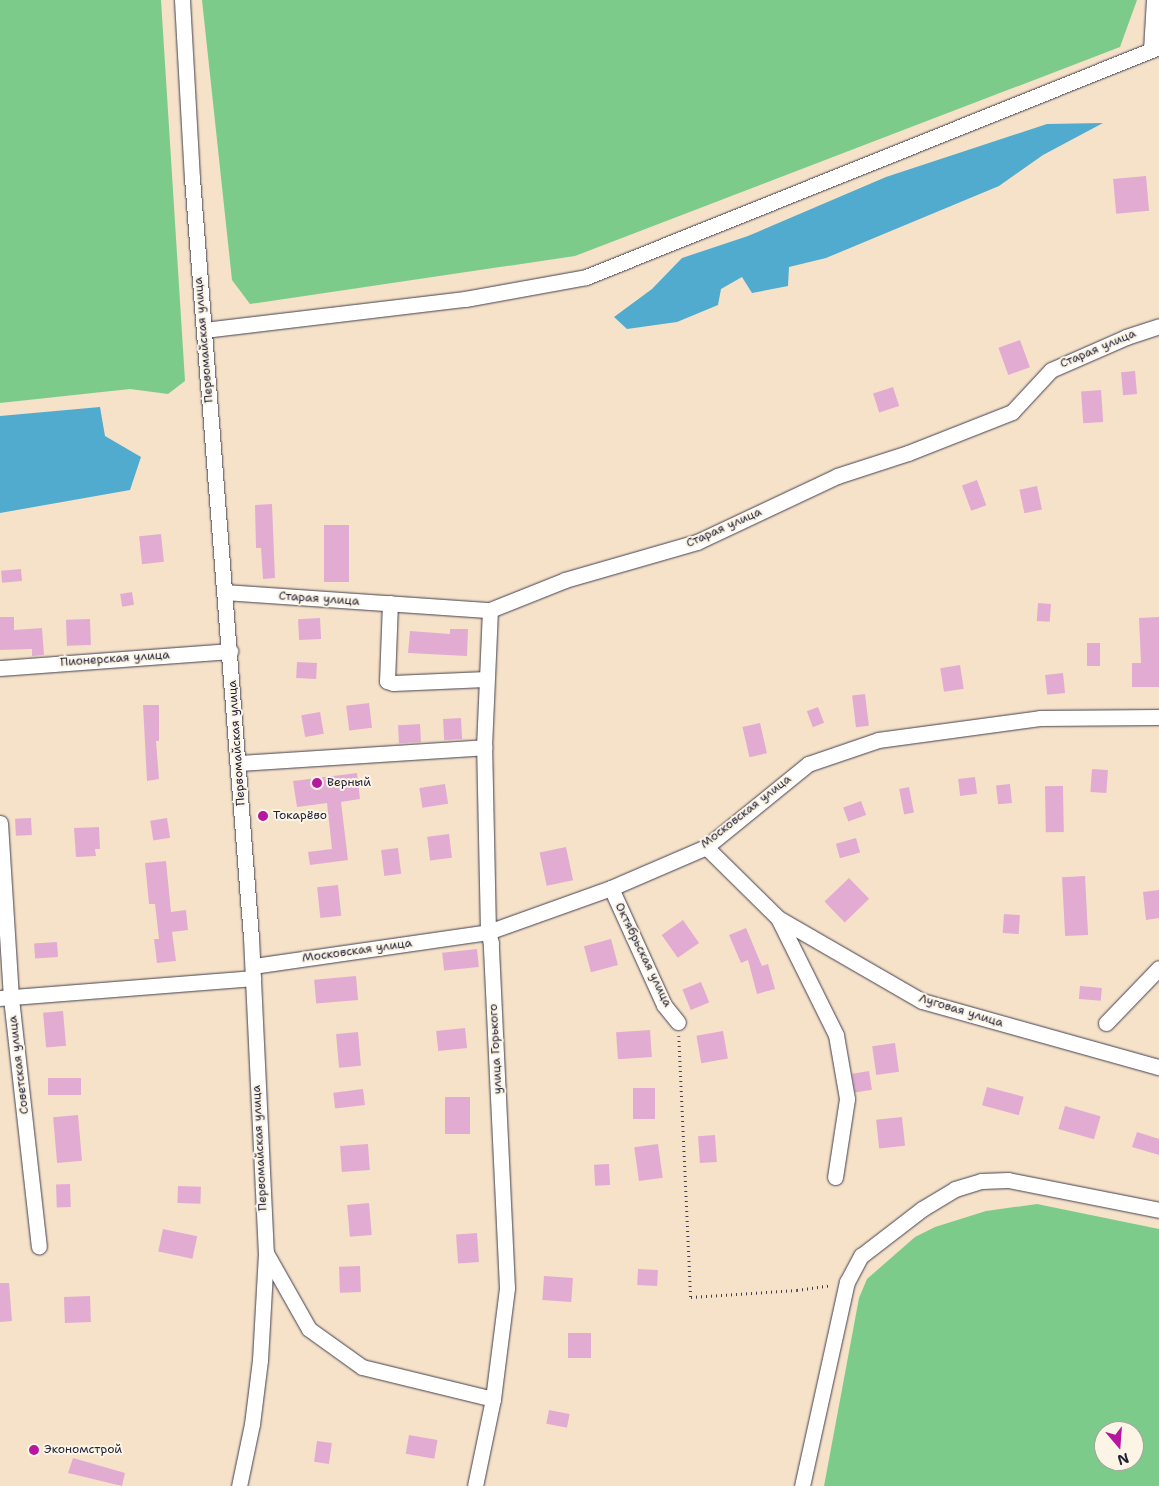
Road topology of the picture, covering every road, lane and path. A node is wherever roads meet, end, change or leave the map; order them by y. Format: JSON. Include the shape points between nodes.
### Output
{"nodes":[{"id":1,"x":182,"y":0,"type":"edge"},
{"id":2,"x":1154,"y":0,"type":"edge"},
{"id":3,"x":1155,"y":49,"type":"edge"},
{"id":4,"x":1159,"y":326,"type":"edge"},
{"id":5,"x":204,"y":330,"type":"junction"},
{"id":6,"x":224,"y":592,"type":"junction"},
{"id":7,"x":390,"y":603,"type":"junction"},
{"id":8,"x":490,"y":610,"type":"junction"},
{"id":9,"x":230,"y":651,"type":"junction"},
{"id":10,"x":0,"y":668,"type":"edge"},
{"id":11,"x":486,"y":680,"type":"junction"},
{"id":12,"x":1159,"y":717,"type":"edge"},
{"id":13,"x":484,"y":747,"type":"junction"},
{"id":14,"x":238,"y":763,"type":"junction"},
{"id":15,"x":0,"y":823,"type":"edge"},
{"id":16,"x":706,"y":847,"type":"junction"},
{"id":17,"x":611,"y":888,"type":"junction"},
{"id":18,"x":778,"y":918,"type":"junction"},
{"id":19,"x":488,"y":932,"type":"junction"},
{"id":20,"x":1159,"y":968,"type":"edge"},
{"id":21,"x":253,"y":972,"type":"junction"},
{"id":22,"x":6,"y":998,"type":"edge"},
{"id":23,"x":678,"y":1022,"type":"joint"},
{"id":24,"x":1106,"y":1023,"type":"dead end"},
{"id":25,"x":1159,"y":1067,"type":"edge"},
{"id":26,"x":835,"y":1177,"type":"dead end"},
{"id":27,"x":1159,"y":1210,"type":"edge"},
{"id":28,"x":38,"y":1246,"type":"dead end"},
{"id":29,"x":266,"y":1253,"type":"junction"},
{"id":30,"x":847,"y":1282,"type":"junction"},
{"id":31,"x":494,"y":1399,"type":"junction"},
{"id":32,"x":239,"y":1486,"type":"edge"},
{"id":33,"x":475,"y":1486,"type":"edge"},
{"id":34,"x":802,"y":1486,"type":"edge"}],
"edges":[{"from":1,"to":5,"type":"street","name":"Первомайская улица"},
{"from":2,"to":3,"type":"street"},
{"from":3,"to":5,"type":"street","via":[[586,277],[465,299]]},
{"from":4,"to":8,"type":"street","name":"Старая улица","via":[[1126,336],[1051,370],[1012,412],[908,453],[837,476],[698,542],[565,580]]},
{"from":5,"to":6,"type":"street","name":"Первомайская улица"},
{"from":6,"to":7,"type":"street","name":"Старая улица"},
{"from":6,"to":9,"type":"street","name":"Первомайская улица"},
{"from":7,"to":8,"type":"street","name":"Старая улица"},
{"from":7,"to":11,"type":"street","via":[[387,681]]},
{"from":8,"to":11,"type":"street","name":"улица Горького"},
{"from":9,"to":10,"type":"street","name":"Пионерская улица"},
{"from":9,"to":14,"type":"street","name":"Первомайская улица"},
{"from":11,"to":13,"type":"street","name":"улица Горького"},
{"from":12,"to":16,"type":"street","name":"Московская улица","via":[[1040,718],[878,740],[808,764]]},
{"from":13,"to":14,"type":"street"},
{"from":13,"to":19,"type":"street","name":"улица Горького"},
{"from":14,"to":21,"type":"street","name":"Первомайская улица"},
{"from":15,"to":22,"type":"street","name":"Советская улица"},
{"from":16,"to":17,"type":"street","name":"Московская улица"},
{"from":16,"to":18,"type":"street"},
{"from":17,"to":19,"type":"street","name":"Московская улица"},
{"from":17,"to":23,"type":"street","name":"Октябрьская улица","via":[[664,1005]]},
{"from":18,"to":25,"type":"street","name":"Луговая улица","via":[[922,1001]]},
{"from":18,"to":26,"type":"street","via":[[836,1035],[847,1100]]},
{"from":19,"to":21,"type":"street","name":"Московская улица"},
{"from":19,"to":31,"type":"street","name":"улица Горького","via":[[507,1288]]},
{"from":20,"to":24,"type":"street"},
{"from":21,"to":22,"type":"street","name":"Московская улица"},
{"from":21,"to":29,"type":"street","name":"Первомайская улица"},
{"from":22,"to":28,"type":"street","name":"Советская улица"},
{"from":23,"to":30,"type":"path","via":[[692,1297],[797,1290]]},
{"from":27,"to":30,"type":"street","via":[[1045,1185],[1008,1180],[981,1181],[955,1189],[922,1209],[861,1256]]},
{"from":29,"to":31,"type":"street","via":[[309,1328],[362,1367]]},
{"from":29,"to":32,"type":"street","name":"Первомайская улица","via":[[260,1360],[252,1424]]},
{"from":30,"to":34,"type":"street"},
{"from":31,"to":33,"type":"street","name":"улица Горького"}]}
